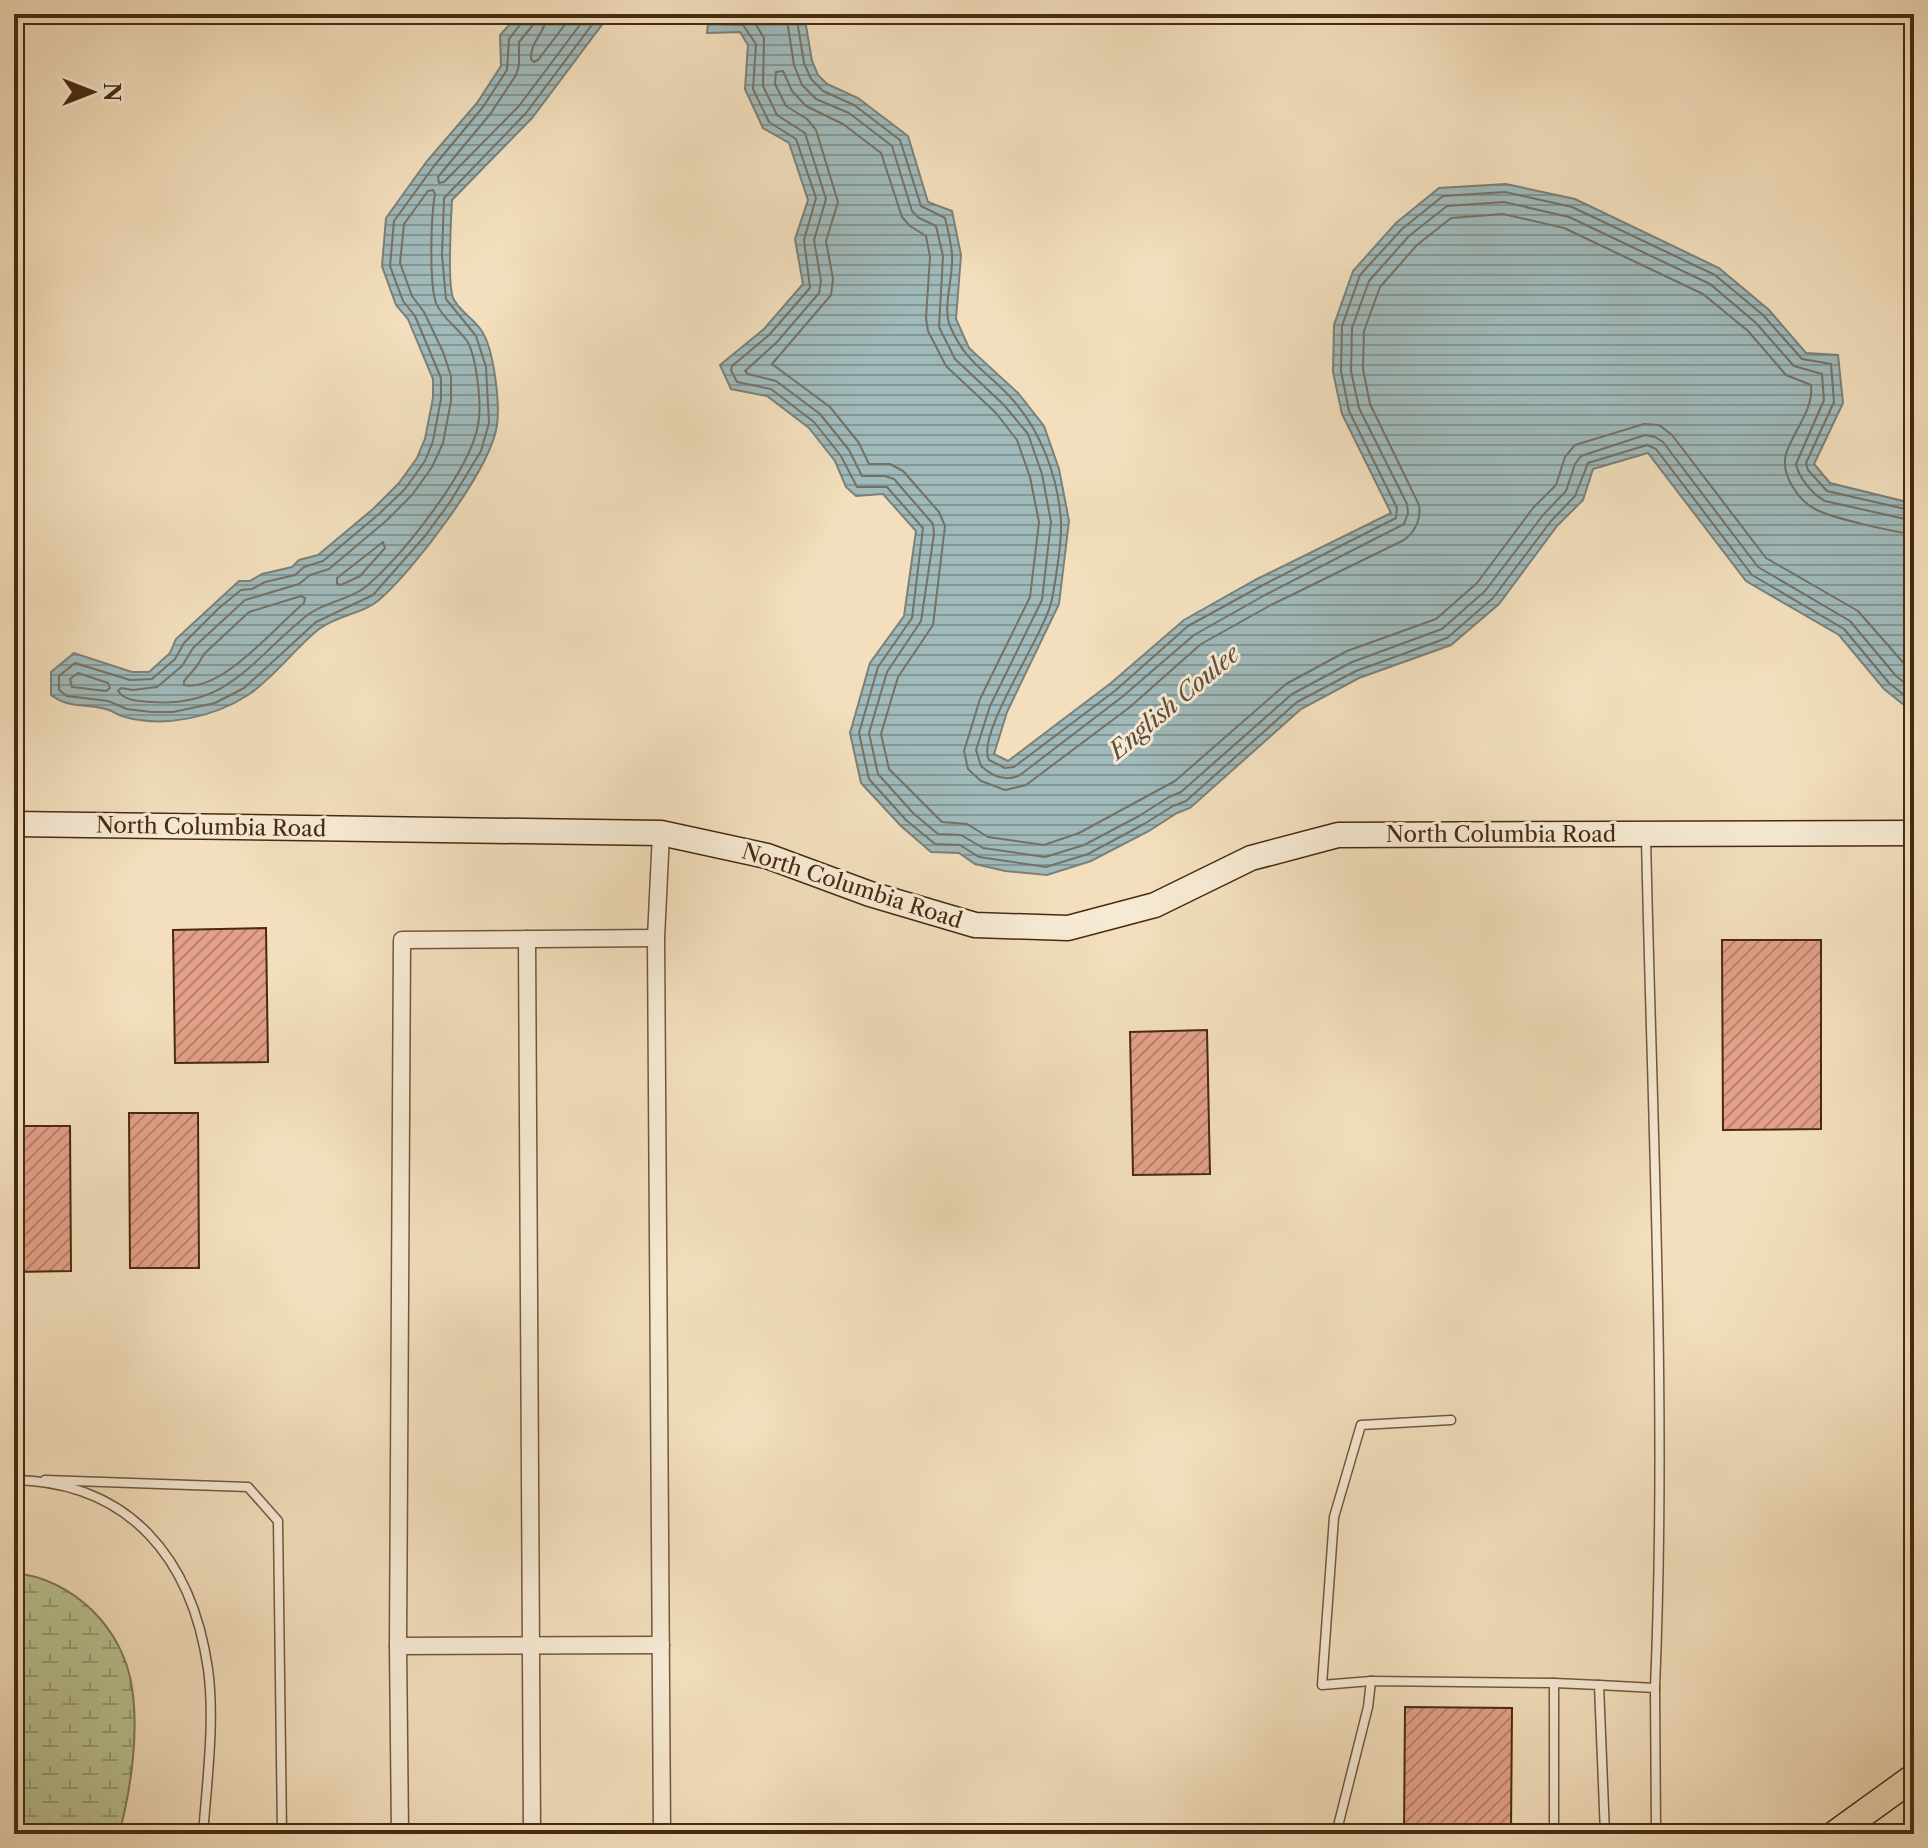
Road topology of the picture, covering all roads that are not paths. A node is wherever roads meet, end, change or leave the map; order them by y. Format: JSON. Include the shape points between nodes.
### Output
{"nodes":[{"id":1,"x":14,"y":824,"type":"edge"},
{"id":2,"x":661,"y":833,"type":"junction"},
{"id":3,"x":1914,"y":833,"type":"edge"},
{"id":4,"x":1646,"y":834,"type":"junction"},
{"id":5,"x":656,"y":938,"type":"junction"},
{"id":6,"x":527,"y":939,"type":"junction"},
{"id":7,"x":1451,"y":1420,"type":"dead end"},
{"id":8,"x":14,"y":1480,"type":"edge"},
{"id":9,"x":45,"y":1480,"type":"junction"},
{"id":10,"x":532,"y":1644,"type":"junction"},
{"id":11,"x":661,"y":1645,"type":"junction"},
{"id":12,"x":398,"y":1646,"type":"junction"},
{"id":13,"x":1371,"y":1681,"type":"junction"},
{"id":14,"x":1554,"y":1683,"type":"junction"},
{"id":15,"x":1599,"y":1685,"type":"junction"},
{"id":16,"x":1655,"y":1688,"type":"junction"},
{"id":17,"x":1914,"y":1777,"type":"edge"},
{"id":18,"x":1656,"y":1833,"type":"edge"},
{"id":19,"x":203,"y":1834,"type":"edge"},
{"id":20,"x":282,"y":1834,"type":"edge"},
{"id":21,"x":400,"y":1834,"type":"edge"},
{"id":22,"x":532,"y":1834,"type":"edge"},
{"id":23,"x":662,"y":1834,"type":"edge"},
{"id":24,"x":1336,"y":1834,"type":"edge"},
{"id":25,"x":1554,"y":1834,"type":"edge"},
{"id":26,"x":1605,"y":1834,"type":"edge"},
{"id":27,"x":1835,"y":1834,"type":"edge"}],
"edges":[{"from":1,"to":2,"type":"street","name":"North Columbia Road"},
{"from":2,"to":4,"type":"street","name":"North Columbia Road","via":[[767,856],[975,925],[1068,928],[1155,905],[1251,858],[1338,835]]},
{"from":2,"to":5,"type":"street"},
{"from":3,"to":4,"type":"street","name":"North Columbia Road"},
{"from":4,"to":16,"type":"lane","via":[[1659,1359],[1661,1562]]},
{"from":5,"to":6,"type":"street"},
{"from":5,"to":11,"type":"street"},
{"from":6,"to":10,"type":"street"},
{"from":6,"to":12,"type":"street","via":[[402,940]]},
{"from":7,"to":13,"type":"lane","via":[[1361,1425],[1334,1517],[1322,1685]]},
{"from":8,"to":9,"type":"lane"},
{"from":9,"to":19,"type":"lane","via":[[98,1496],[150,1533],[188,1594],[208,1670]]},
{"from":9,"to":20,"type":"lane","via":[[248,1487],[278,1521]]},
{"from":10,"to":11,"type":"street"},
{"from":10,"to":12,"type":"street"},
{"from":10,"to":22,"type":"street"},
{"from":11,"to":23,"type":"street"},
{"from":12,"to":21,"type":"street"},
{"from":13,"to":14,"type":"lane"},
{"from":13,"to":24,"type":"lane"},
{"from":14,"to":15,"type":"lane"},
{"from":14,"to":25,"type":"lane"},
{"from":15,"to":16,"type":"lane"},
{"from":15,"to":26,"type":"lane"},
{"from":16,"to":18,"type":"lane"},
{"from":17,"to":27,"type":"main road"}]}
